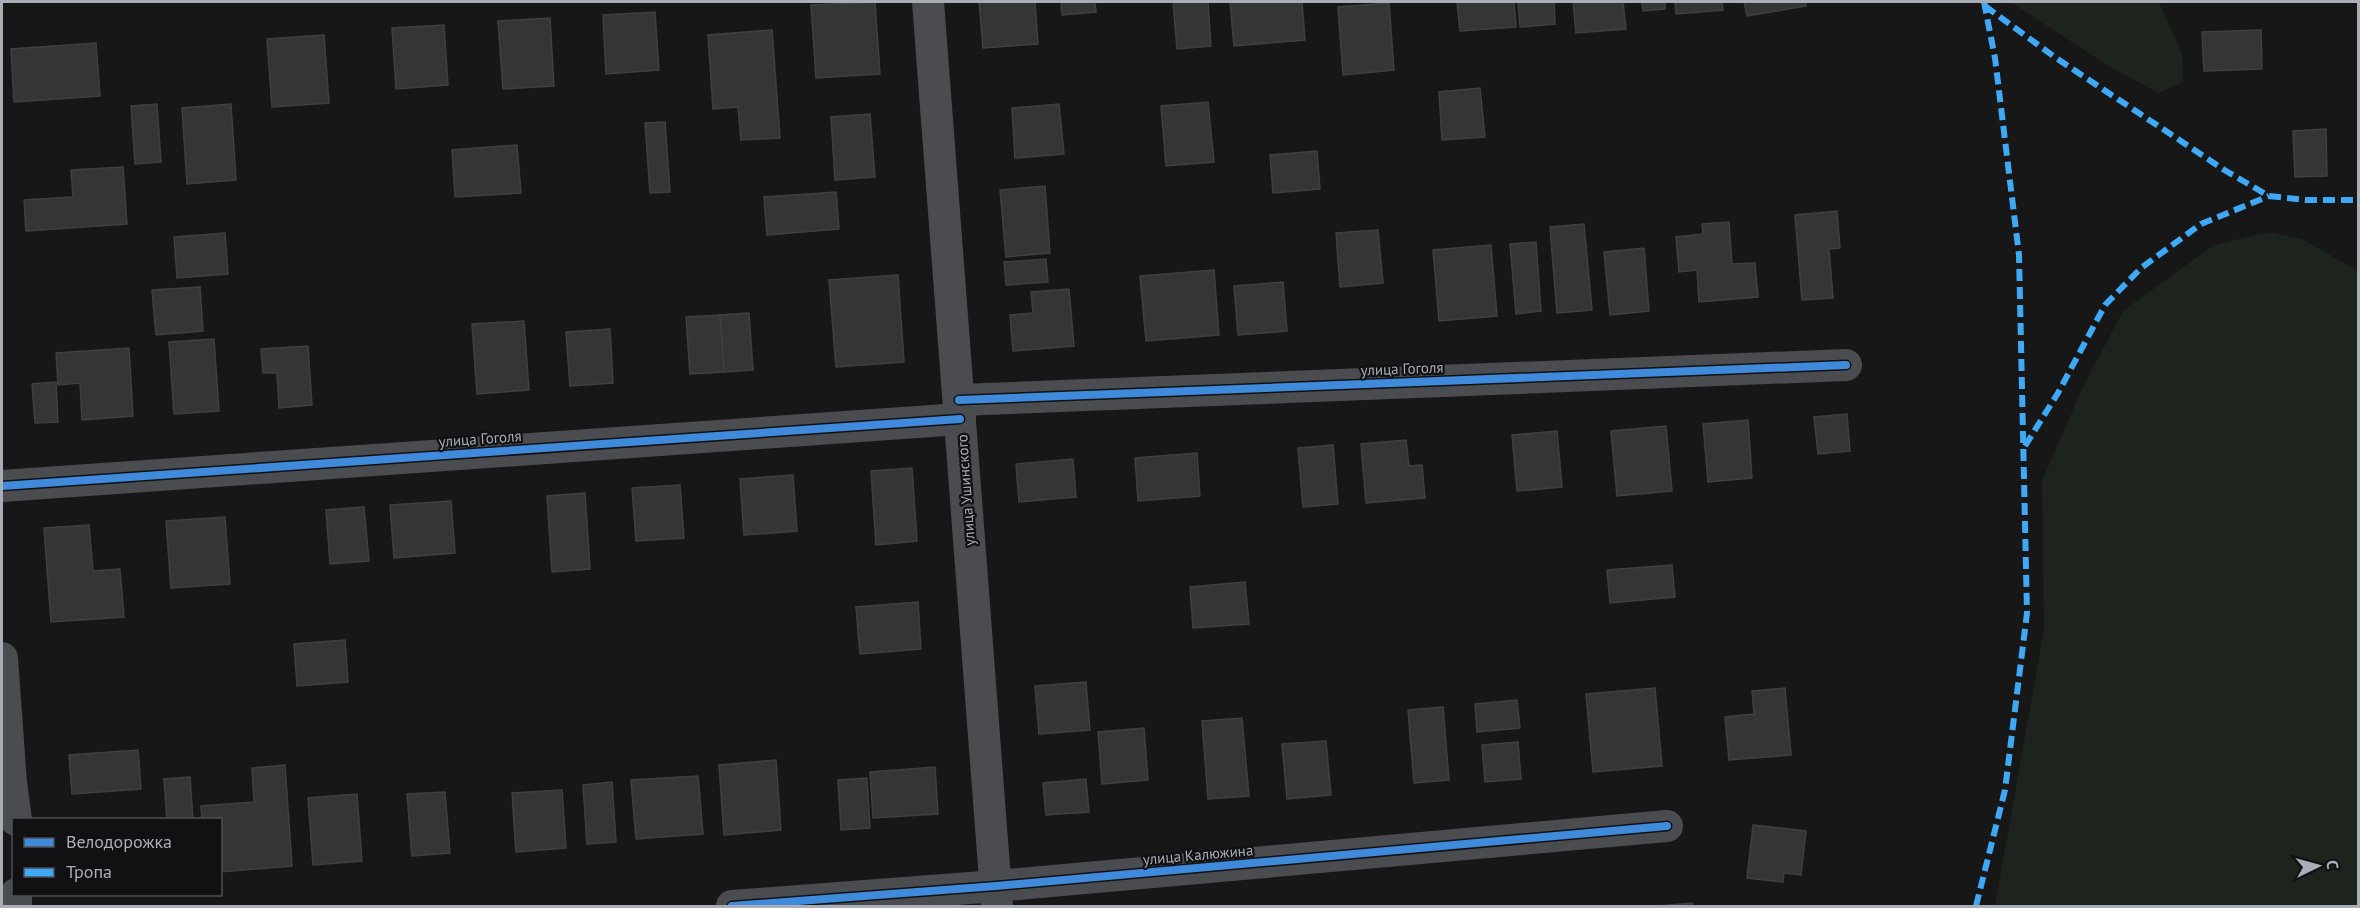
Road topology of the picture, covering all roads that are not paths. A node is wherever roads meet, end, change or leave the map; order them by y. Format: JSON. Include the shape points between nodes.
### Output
{"nodes":[{"id":1,"x":928,"y":2,"type":"edge"},
{"id":2,"x":1846,"y":365,"type":"dead end"},
{"id":3,"x":960,"y":409,"type":"junction"},
{"id":4,"x":2,"y":486,"type":"edge"},
{"id":5,"x":2,"y":658,"type":"edge"},
{"id":6,"x":16,"y":818,"type":"edge"},
{"id":7,"x":1667,"y":826,"type":"dead end"},
{"id":8,"x":996,"y":896,"type":"edge"},
{"id":9,"x":732,"y":906,"type":"edge"}],
"edges":[{"from":1,"to":3,"type":"street","name":"улица Ушинского"},
{"from":2,"to":3,"type":"street","name":"улица Гоголя"},
{"from":3,"to":4,"type":"street","name":"улица Гоголя"},
{"from":3,"to":8,"type":"street","name":"улица Ушинского"},
{"from":5,"to":6,"type":"street"},
{"from":7,"to":8,"type":"street","name":"улица Калюжина"},
{"from":8,"to":9,"type":"street","name":"улица Калюжина"}]}
